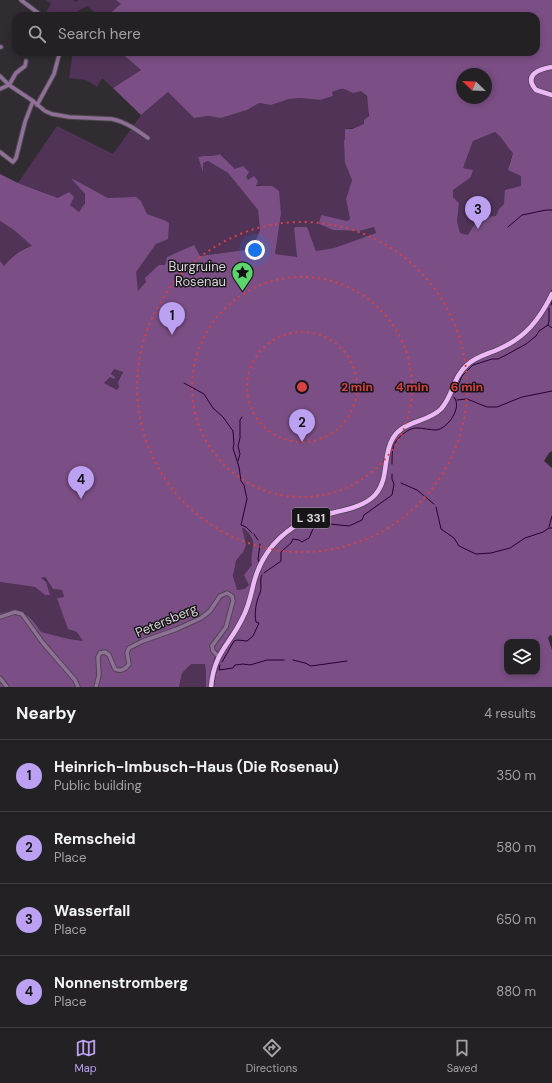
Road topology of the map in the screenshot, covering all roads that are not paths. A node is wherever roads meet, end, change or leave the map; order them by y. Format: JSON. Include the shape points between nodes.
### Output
{"nodes":[{"id":1,"x":21,"y":0,"type":"edge"},
{"id":2,"x":37,"y":12,"type":"edge"},
{"id":3,"x":59,"y":56,"type":"dead end"},
{"id":4,"x":26,"y":61,"type":"dead end"},
{"id":5,"x":552,"y":68,"type":"edge"},
{"id":6,"x":0,"y":76,"type":"edge"},
{"id":7,"x":9,"y":85,"type":"junction"},
{"id":8,"x":0,"y":89,"type":"edge"},
{"id":9,"x":552,"y":95,"type":"edge"},
{"id":10,"x":33,"y":101,"type":"junction"},
{"id":11,"x":37,"y":105,"type":"junction"},
{"id":12,"x":148,"y":138,"type":"dead end"},
{"id":13,"x":0,"y":152,"type":"edge"},
{"id":14,"x":552,"y":294,"type":"edge"},
{"id":15,"x":0,"y":617,"type":"edge"},
{"id":16,"x":217,"y":655,"type":"junction"},
{"id":17,"x":0,"y":678,"type":"edge"},
{"id":18,"x":7,"y":687,"type":"edge"},
{"id":19,"x":78,"y":687,"type":"edge"},
{"id":20,"x":96,"y":687,"type":"edge"},
{"id":21,"x":211,"y":687,"type":"edge"}],
"edges":[{"from":1,"to":2,"type":"street"},
{"from":3,"to":11,"type":"street","via":[[54,74]]},
{"from":4,"to":7,"type":"street","via":[[25,66],[16,73]]},
{"from":5,"to":9,"type":"main road","via":[[537,70],[532,82],[536,90]]},
{"from":6,"to":7,"type":"street"},
{"from":7,"to":8,"type":"street"},
{"from":7,"to":10,"type":"street"},
{"from":10,"to":11,"type":"street"},
{"from":10,"to":13,"type":"street","via":[[16,158],[13,162]]},
{"from":11,"to":12,"type":"street","via":[[48,113],[60,117],[115,119],[132,126]]},
{"from":14,"to":16,"type":"main road","number":"L 331","via":[[535,322],[520,337],[465,366],[457,377],[447,402],[438,412],[396,433],[388,448],[383,481],[371,498],[358,505],[302,522],[274,544],[257,572],[243,618]]},
{"from":15,"to":19,"type":"street","via":[[15,612],[25,616]]},
{"from":16,"to":20,"type":"street","name":"Petersberg","via":[[212,646],[226,627],[232,607],[233,598],[227,593],[222,594],[202,618],[129,648],[129,664],[125,669],[115,669],[109,655],[105,652],[100,653]]},
{"from":16,"to":21,"type":"main road","number":"L 331"},
{"from":17,"to":18,"type":"street"}]}
